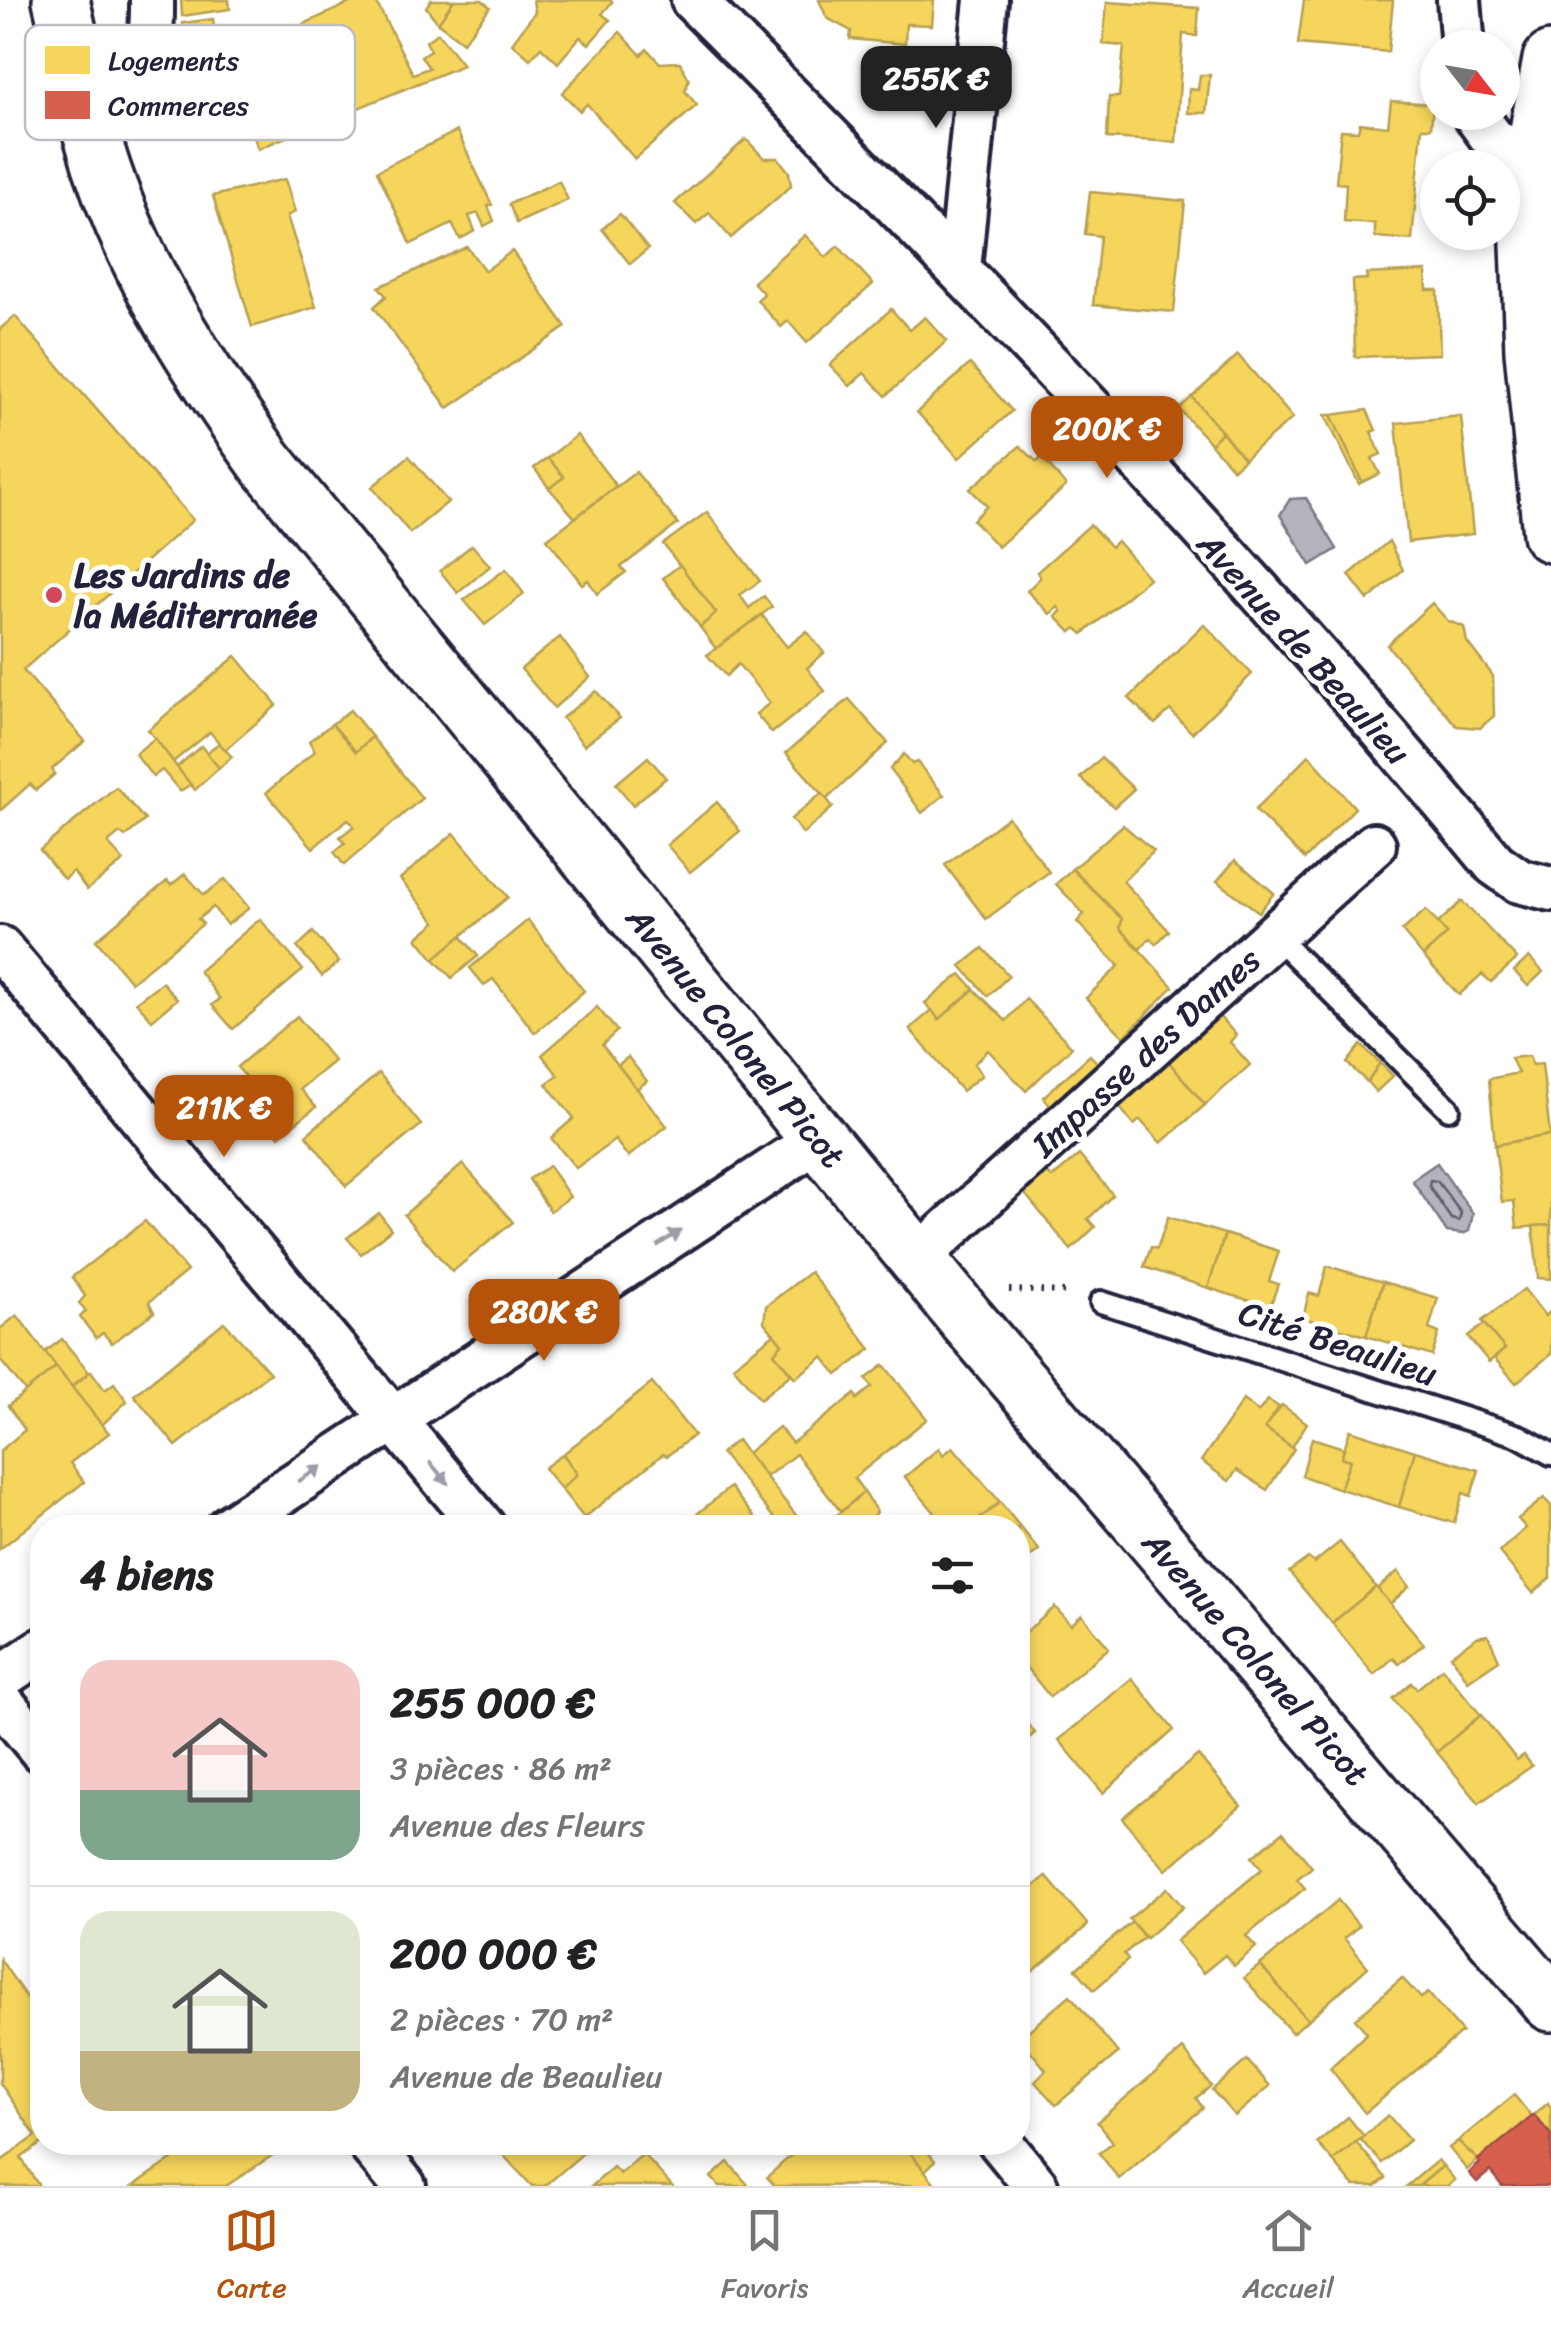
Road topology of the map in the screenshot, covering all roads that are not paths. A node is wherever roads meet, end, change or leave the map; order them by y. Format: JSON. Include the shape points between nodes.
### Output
{"nodes":[{"id":1,"x":60,"y":0,"type":"edge"},
{"id":2,"x":693,"y":0,"type":"edge"},
{"id":3,"x":986,"y":0,"type":"edge"},
{"id":4,"x":1459,"y":0,"type":"edge"},
{"id":5,"x":66,"y":25,"type":"edge"},
{"id":6,"x":1462,"y":30,"type":"edge"},
{"id":7,"x":1551,"y":60,"type":"edge"},
{"id":8,"x":1486,"y":130,"type":"edge"},
{"id":9,"x":96,"y":140,"type":"edge"},
{"id":10,"x":1534,"y":156,"type":"junction"},
{"id":11,"x":960,"y":269,"type":"junction"},
{"id":12,"x":1551,"y":534,"type":"edge"},
{"id":13,"x":1374,"y":845,"type":"dead end"},
{"id":14,"x":1551,"y":889,"type":"edge"},
{"id":15,"x":1274,"y":935,"type":"junction"},
{"id":16,"x":0,"y":948,"type":"edge"},
{"id":17,"x":1449,"y":1109,"type":"dead end"},
{"id":18,"x":819,"y":1139,"type":"junction"},
{"id":19,"x":917,"y":1258,"type":"junction"},
{"id":20,"x":1101,"y":1302,"type":"road end"},
{"id":21,"x":393,"y":1419,"type":"junction"},
{"id":22,"x":1551,"y":1454,"type":"edge"},
{"id":23,"x":248,"y":1515,"type":"edge"},
{"id":24,"x":473,"y":1515,"type":"edge"},
{"id":25,"x":30,"y":1658,"type":"edge"},
{"id":26,"x":0,"y":1678,"type":"edge"},
{"id":27,"x":0,"y":1700,"type":"edge"},
{"id":28,"x":30,"y":1736,"type":"edge"},
{"id":29,"x":1549,"y":1999,"type":"edge"},
{"id":30,"x":379,"y":2155,"type":"edge"},
{"id":31,"x":1011,"y":2155,"type":"edge"},
{"id":32,"x":404,"y":2186,"type":"edge"},
{"id":33,"x":1036,"y":2186,"type":"edge"}],
"edges":[{"from":1,"to":5,"type":"main road","name":"Avenue Colonel Picot"},
{"from":2,"to":11,"type":"street","name":"Avenue de Beaulieu"},
{"from":3,"to":11,"type":"street"},
{"from":4,"to":6,"type":"street"},
{"from":7,"to":10,"type":"main road"},
{"from":8,"to":10,"type":"street","via":[[1494,142]]},
{"from":9,"to":18,"type":"main road","name":"Avenue Colonel Picot","via":[[148,281],[203,376],[277,476]]},
{"from":10,"to":12,"type":"main road","via":[[1527,191],[1534,351]]},
{"from":11,"to":14,"type":"street","name":"Avenue de Beaulieu","via":[[1495,864],[1519,882]]},
{"from":13,"to":15,"type":"street","name":"Impasse des Dames"},
{"from":15,"to":17,"type":"lane"},
{"from":15,"to":19,"type":"street","name":"Impasse des Dames"},
{"from":16,"to":21,"type":"street"},
{"from":18,"to":19,"type":"main road","name":"Avenue Colonel Picot"},
{"from":21,"to":18,"type":"street","one_way":true},
{"from":19,"to":29,"type":"main road","name":"Avenue Colonel Picot"},
{"from":20,"to":22,"type":"lane","name":"Cité Beaulieu","via":[[1519,1436]]},
{"from":23,"to":21,"type":"street","one_way":true},
{"from":21,"to":24,"type":"street","one_way":true},
{"from":25,"to":26,"type":"street"},
{"from":27,"to":28,"type":"street"},
{"from":30,"to":32,"type":"street"},
{"from":31,"to":33,"type":"street"}]}
